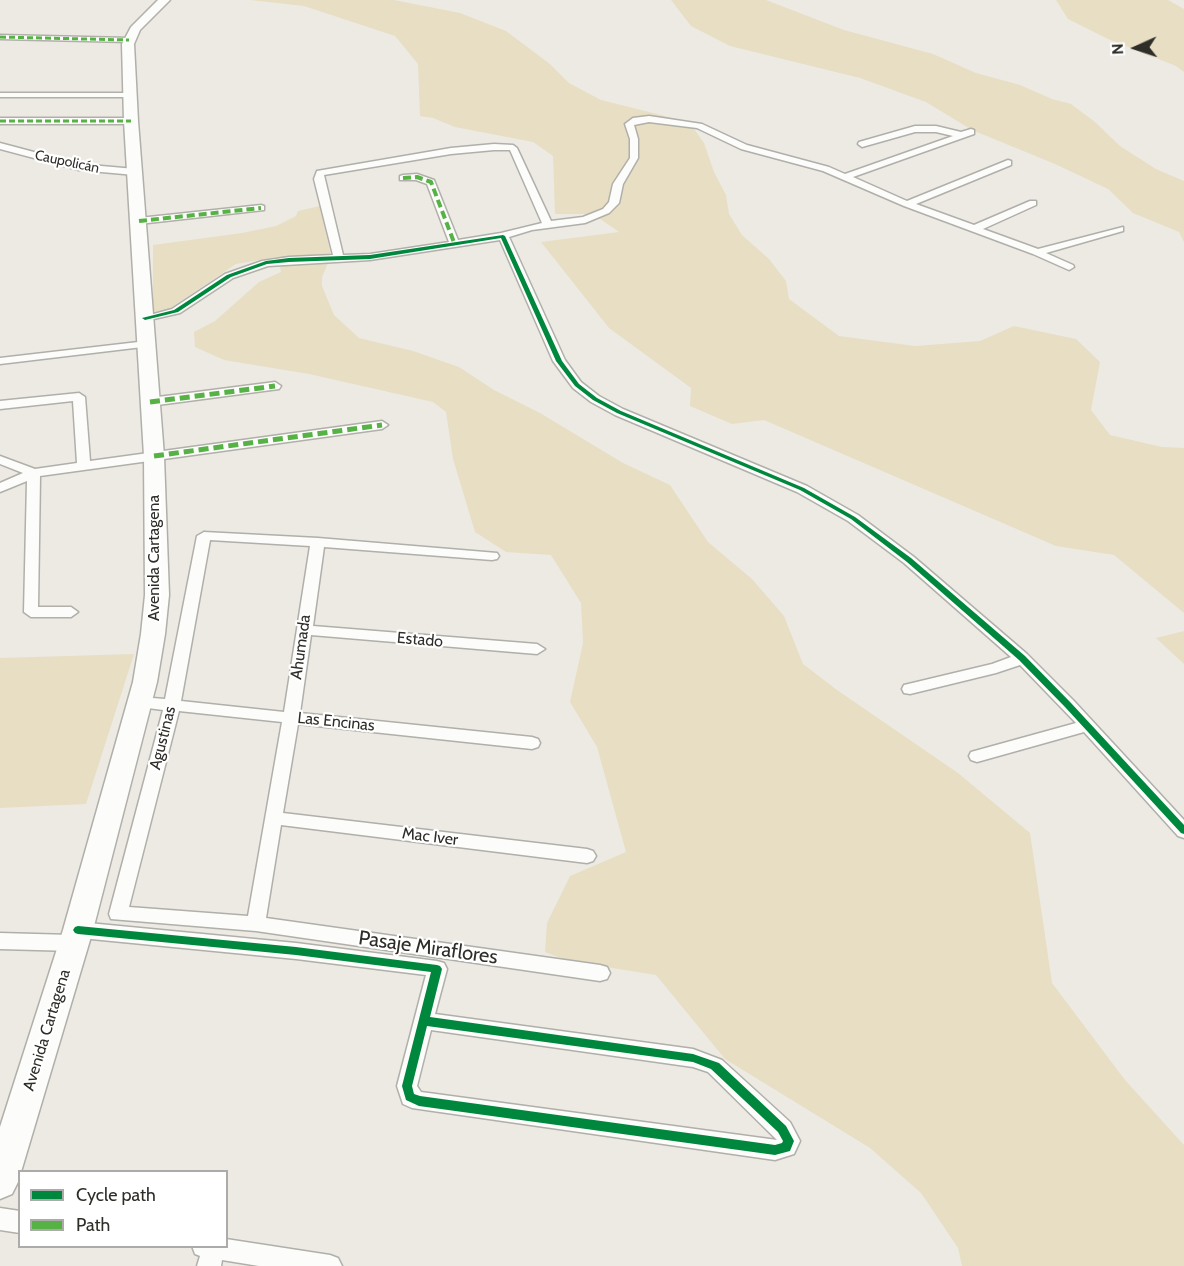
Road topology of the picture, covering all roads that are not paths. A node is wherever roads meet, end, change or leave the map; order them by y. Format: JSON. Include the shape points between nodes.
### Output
{"nodes":[{"id":1,"x":164,"y":0,"type":"edge"},
{"id":2,"x":0,"y":37,"type":"edge"},
{"id":3,"x":129,"y":40,"type":"junction"},
{"id":4,"x":0,"y":95,"type":"edge"},
{"id":5,"x":130,"y":95,"type":"junction"},
{"id":6,"x":0,"y":121,"type":"edge"},
{"id":7,"x":131,"y":121,"type":"junction"},
{"id":8,"x":862,"y":144,"type":"dead end"},
{"id":9,"x":0,"y":146,"type":"edge"},
{"id":10,"x":1008,"y":163,"type":"dead end"},
{"id":11,"x":135,"y":172,"type":"junction"},
{"id":12,"x":845,"y":177,"type":"junction"},
{"id":13,"x":403,"y":178,"type":"dead end"},
{"id":14,"x":1034,"y":203,"type":"dead end"},
{"id":15,"x":907,"y":204,"type":"junction"},
{"id":16,"x":261,"y":208,"type":"dead end"},
{"id":17,"x":139,"y":221,"type":"junction"},
{"id":18,"x":548,"y":225,"type":"junction"},
{"id":19,"x":974,"y":229,"type":"junction"},
{"id":20,"x":1120,"y":229,"type":"dead end"},
{"id":21,"x":503,"y":236,"type":"junction"},
{"id":22,"x":455,"y":245,"type":"junction"},
{"id":23,"x":1037,"y":252,"type":"junction"},
{"id":24,"x":339,"y":259,"type":"junction"},
{"id":25,"x":1069,"y":267,"type":"dead end"},
{"id":26,"x":145,"y":318,"type":"junction"},
{"id":27,"x":147,"y":344,"type":"junction"},
{"id":28,"x":0,"y":361,"type":"edge"},
{"id":29,"x":275,"y":386,"type":"dead end"},
{"id":30,"x":150,"y":402,"type":"junction"},
{"id":31,"x":0,"y":405,"type":"edge"},
{"id":32,"x":382,"y":424,"type":"dead end"},
{"id":33,"x":154,"y":456,"type":"junction"},
{"id":34,"x":0,"y":460,"type":"edge"},
{"id":35,"x":84,"y":465,"type":"junction"},
{"id":36,"x":34,"y":472,"type":"junction"},
{"id":37,"x":0,"y":488,"type":"edge"},
{"id":38,"x":318,"y":542,"type":"junction"},
{"id":39,"x":492,"y":556,"type":"dead end"},
{"id":40,"x":71,"y":612,"type":"dead end"},
{"id":41,"x":303,"y":630,"type":"junction"},
{"id":42,"x":537,"y":649,"type":"dead end"},
{"id":43,"x":1022,"y":658,"type":"junction"},
{"id":44,"x":910,"y":689,"type":"dead end"},
{"id":45,"x":140,"y":702,"type":"junction"},
{"id":46,"x":172,"y":706,"type":"junction"},
{"id":47,"x":291,"y":717,"type":"junction"},
{"id":48,"x":1087,"y":726,"type":"junction"},
{"id":49,"x":532,"y":743,"type":"dead end"},
{"id":50,"x":977,"y":756,"type":"dead end"},
{"id":51,"x":273,"y":818,"type":"junction"},
{"id":52,"x":1184,"y":831,"type":"edge"},
{"id":53,"x":587,"y":856,"type":"dead end"},
{"id":54,"x":256,"y":924,"type":"junction"},
{"id":55,"x":76,"y":936,"type":"junction"},
{"id":56,"x":0,"y":941,"type":"edge"},
{"id":57,"x":600,"y":973,"type":"dead end"},
{"id":58,"x":425,"y":1021,"type":"junction"},
{"id":59,"x":0,"y":1182,"type":"edge"},
{"id":60,"x":0,"y":1219,"type":"edge"},
{"id":61,"x":18,"y":1222,"type":"edge"},
{"id":62,"x":208,"y":1253,"type":"edge"},
{"id":63,"x":330,"y":1266,"type":"edge"}],
"edges":[{"from":1,"to":3,"type":"main road"},
{"from":2,"to":3,"type":"street"},
{"from":3,"to":5,"type":"main road","name":"Avenida Cartagena"},
{"from":4,"to":5,"type":"street"},
{"from":5,"to":7,"type":"main road","name":"Avenida Cartagena"},
{"from":6,"to":7,"type":"street"},
{"from":7,"to":11,"type":"main road","name":"Avenida Cartagena"},
{"from":8,"to":12,"type":"street","via":[[915,129],[966,134]]},
{"from":9,"to":11,"type":"street","name":"Caupolicán","via":[[79,167]]},
{"from":10,"to":15,"type":"street"},
{"from":11,"to":17,"type":"main road","name":"Avenida Cartagena"},
{"from":12,"to":15,"type":"street"},
{"from":12,"to":18,"type":"street","via":[[744,147],[699,126],[640,119],[629,124],[634,158],[610,207],[585,220]]},
{"from":13,"to":22,"type":"street","via":[[431,182]]},
{"from":14,"to":19,"type":"street"},
{"from":15,"to":19,"type":"street"},
{"from":16,"to":17,"type":"street"},
{"from":17,"to":26,"type":"main road","name":"Avenida Cartagena"},
{"from":18,"to":21,"type":"street"},
{"from":18,"to":24,"type":"street","via":[[513,148],[460,150],[329,170],[320,173],[319,179]]},
{"from":19,"to":23,"type":"street"},
{"from":20,"to":23,"type":"street"},
{"from":21,"to":22,"type":"street"},
{"from":21,"to":43,"type":"street","via":[[559,361],[586,392],[619,412],[829,503],[909,560]]},
{"from":22,"to":24,"type":"street"},
{"from":23,"to":25,"type":"street"},
{"from":24,"to":26,"type":"street","via":[[255,265],[229,276],[182,309]]},
{"from":26,"to":27,"type":"main road","name":"Avenida Cartagena"},
{"from":27,"to":28,"type":"street"},
{"from":27,"to":30,"type":"main road","name":"Avenida Cartagena"},
{"from":29,"to":30,"type":"street"},
{"from":30,"to":33,"type":"main road","name":"Avenida Cartagena"},
{"from":31,"to":35,"type":"street","via":[[79,397]]},
{"from":32,"to":33,"type":"street"},
{"from":33,"to":35,"type":"street"},
{"from":33,"to":45,"type":"main road","name":"Avenida Cartagena","via":[[157,595]]},
{"from":34,"to":36,"type":"street"},
{"from":35,"to":36,"type":"street"},
{"from":36,"to":37,"type":"street"},
{"from":36,"to":40,"type":"street","via":[[32,612]]},
{"from":38,"to":39,"type":"street"},
{"from":38,"to":41,"type":"street","name":"Ahumada"},
{"from":38,"to":46,"type":"street","name":"Agustinas","via":[[204,537]]},
{"from":41,"to":42,"type":"street","name":"Estado"},
{"from":41,"to":47,"type":"street","name":"Ahumada"},
{"from":43,"to":44,"type":"street"},
{"from":43,"to":48,"type":"street"},
{"from":45,"to":46,"type":"street","name":"Las Encinas"},
{"from":45,"to":55,"type":"main road","name":"Avenida Cartagena"},
{"from":46,"to":47,"type":"street","name":"Las Encinas"},
{"from":46,"to":54,"type":"street","name":"Agustinas","via":[[118,914]]},
{"from":47,"to":49,"type":"street","name":"Las Encinas"},
{"from":47,"to":51,"type":"street","name":"Ahumada"},
{"from":48,"to":50,"type":"street"},
{"from":48,"to":52,"type":"street"},
{"from":51,"to":53,"type":"street","name":"Mac Iver"},
{"from":51,"to":54,"type":"street","name":"Ahumada"},
{"from":54,"to":57,"type":"street","name":"Pasaje Miraflores"},
{"from":55,"to":56,"type":"street"},
{"from":55,"to":58,"type":"street","via":[[296,951],[436,969]]},
{"from":55,"to":59,"type":"main road","name":"Avenida Cartagena"},
{"from":58,"to":58,"type":"street","via":[[407,1086],[410,1097],[419,1101],[775,1150],[786,1147],[789,1141],[782,1129],[715,1066],[693,1058]]},
{"from":60,"to":61,"type":"street"},
{"from":62,"to":63,"type":"street"}]}
